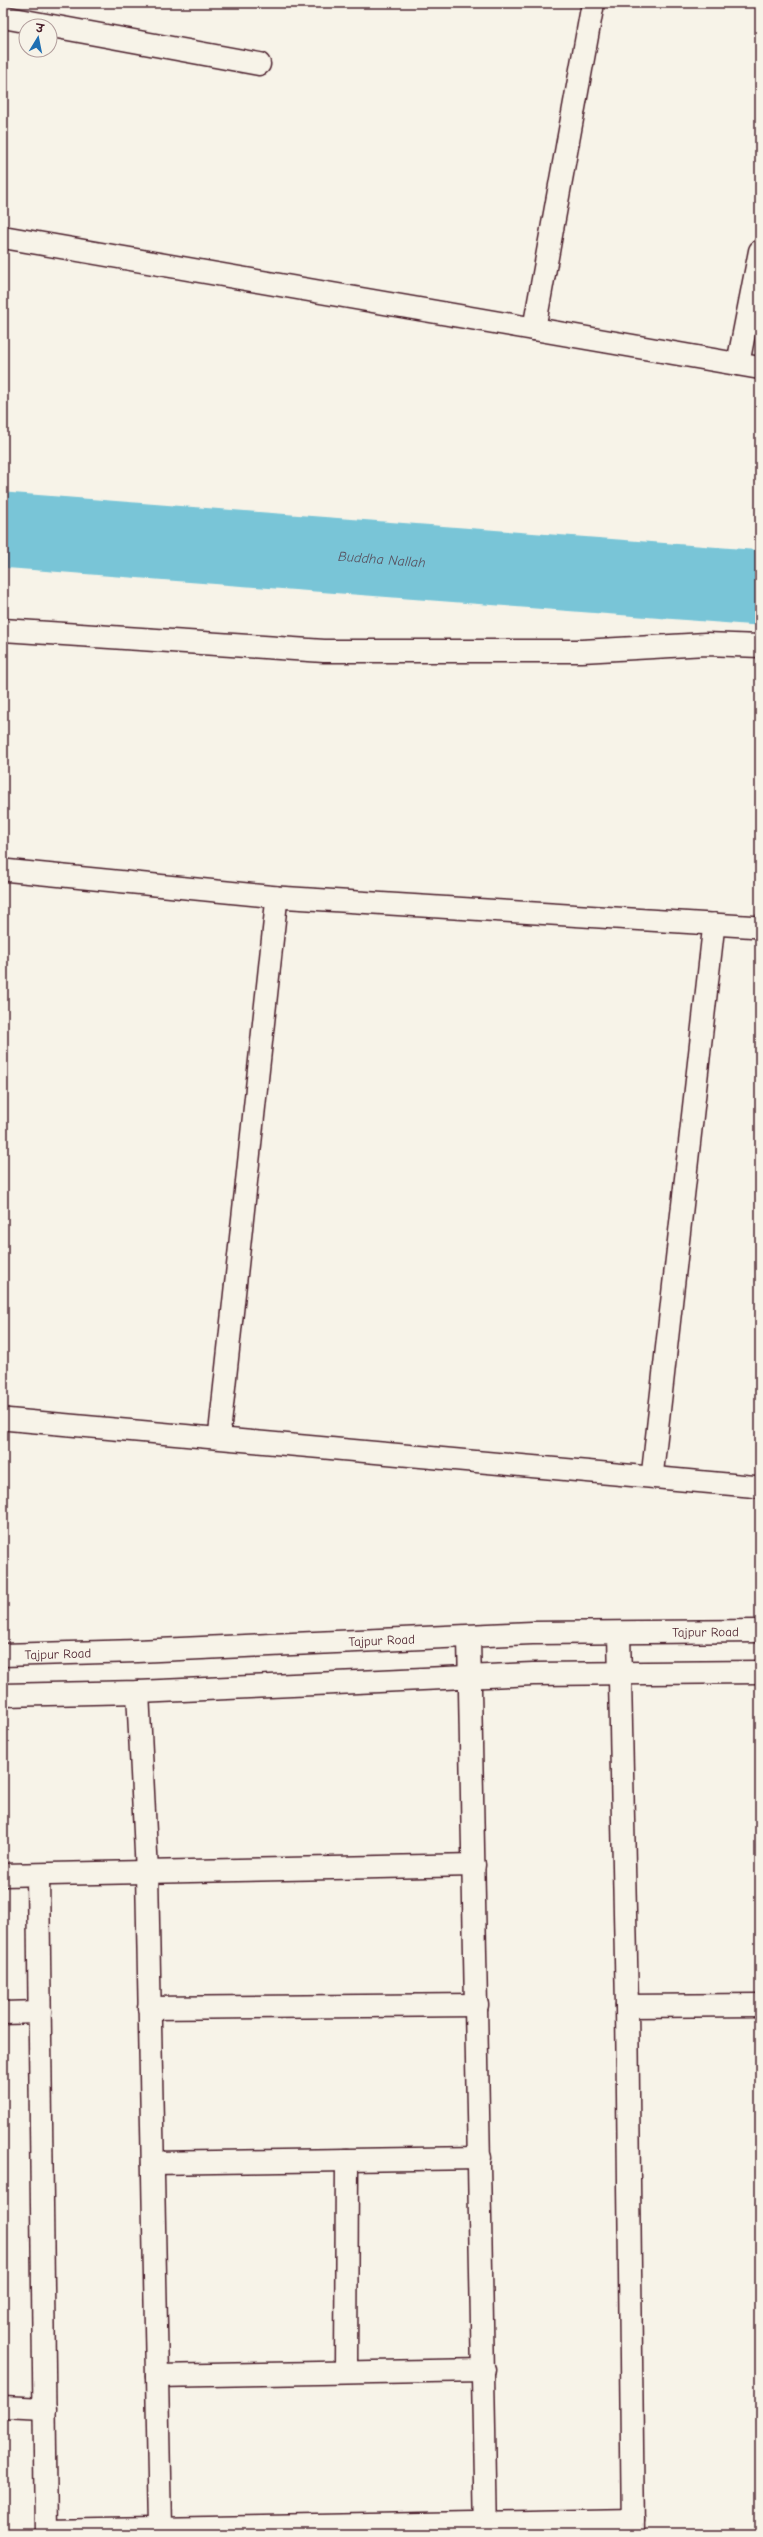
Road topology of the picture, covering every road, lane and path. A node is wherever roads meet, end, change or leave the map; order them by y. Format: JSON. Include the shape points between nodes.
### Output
{"nodes":[{"id":1,"x":4,"y":3,"type":"edge"},
{"id":2,"x":593,"y":3,"type":"edge"},
{"id":3,"x":3,"y":9,"type":"edge"},
{"id":4,"x":3,"y":17,"type":"edge"},
{"id":5,"x":259,"y":64,"type":"dead end"},
{"id":6,"x":3,"y":238,"type":"edge"},
{"id":7,"x":760,"y":251,"type":"edge"},
{"id":8,"x":534,"y":329,"type":"junction"},
{"id":9,"x":738,"y":364,"type":"junction"},
{"id":10,"x":760,"y":368,"type":"edge"},
{"id":11,"x":3,"y":630,"type":"edge"},
{"id":12,"x":760,"y":646,"type":"edge"},
{"id":13,"x":3,"y":870,"type":"edge"},
{"id":14,"x":277,"y":897,"type":"junction"},
{"id":15,"x":714,"y":924,"type":"junction"},
{"id":16,"x":760,"y":927,"type":"edge"},
{"id":17,"x":3,"y":1418,"type":"edge"},
{"id":18,"x":219,"y":1438,"type":"junction"},
{"id":19,"x":652,"y":1477,"type":"junction"},
{"id":20,"x":760,"y":1487,"type":"edge"},
{"id":21,"x":760,"y":1631,"type":"edge"},
{"id":22,"x":619,"y":1633,"type":"junction"},
{"id":23,"x":469,"y":1637,"type":"junction"},
{"id":24,"x":3,"y":1654,"type":"edge"},
{"id":25,"x":760,"y":1672,"type":"edge"},
{"id":26,"x":620,"y":1674,"type":"junction"},
{"id":27,"x":470,"y":1678,"type":"junction"},
{"id":28,"x":138,"y":1692,"type":"junction"},
{"id":29,"x":3,"y":1695,"type":"edge"},
{"id":30,"x":474,"y":1865,"type":"junction"},
{"id":31,"x":147,"y":1873,"type":"junction"},
{"id":32,"x":3,"y":1875,"type":"edge"},
{"id":33,"x":38,"y":1875,"type":"junction"},
{"id":34,"x":477,"y":2005,"type":"junction"},
{"id":35,"x":760,"y":2005,"type":"edge"},
{"id":36,"x":627,"y":2006,"type":"junction"},
{"id":37,"x":149,"y":2008,"type":"junction"},
{"id":38,"x":40,"y":2012,"type":"junction"},
{"id":39,"x":3,"y":2013,"type":"edge"},
{"id":40,"x":480,"y":2158,"type":"junction"},
{"id":41,"x":347,"y":2160,"type":"junction"},
{"id":42,"x":153,"y":2163,"type":"junction"},
{"id":43,"x":484,"y":2370,"type":"junction"},
{"id":44,"x":346,"y":2372,"type":"junction"},
{"id":45,"x":157,"y":2376,"type":"junction"},
{"id":46,"x":3,"y":2407,"type":"edge"},
{"id":47,"x":45,"y":2409,"type":"junction"},
{"id":48,"x":633,"y":2527,"type":"edge"},
{"id":49,"x":160,"y":2528,"type":"junction"},
{"id":50,"x":486,"y":2528,"type":"edge"},
{"id":51,"x":46,"y":2532,"type":"edge"}],
"edges":[{"from":1,"to":3,"type":"street"},
{"from":2,"to":8,"type":"street"},
{"from":4,"to":5,"type":"street"},
{"from":6,"to":8,"type":"street"},
{"from":7,"to":9,"type":"street"},
{"from":8,"to":9,"type":"street"},
{"from":9,"to":10,"type":"street"},
{"from":11,"to":12,"type":"street","via":[[324,651],[582,651],[706,644]]},
{"from":13,"to":14,"type":"lane"},
{"from":14,"to":15,"type":"lane"},
{"from":14,"to":18,"type":"lane"},
{"from":15,"to":16,"type":"lane"},
{"from":15,"to":19,"type":"lane"},
{"from":17,"to":18,"type":"lane"},
{"from":18,"to":19,"type":"lane"},
{"from":19,"to":20,"type":"lane"},
{"from":21,"to":22,"type":"street","name":"Tajpur Road"},
{"from":22,"to":23,"type":"street","name":"Tajpur Road","via":[[532,1633]]},
{"from":22,"to":26,"type":"street"},
{"from":23,"to":24,"type":"street","name":"Tajpur Road"},
{"from":23,"to":27,"type":"street"},
{"from":25,"to":26,"type":"street"},
{"from":26,"to":27,"type":"street","via":[[533,1674]]},
{"from":26,"to":36,"type":"street"},
{"from":27,"to":28,"type":"street"},
{"from":27,"to":30,"type":"street"},
{"from":28,"to":29,"type":"street"},
{"from":28,"to":31,"type":"street"},
{"from":30,"to":31,"type":"street"},
{"from":30,"to":34,"type":"street"},
{"from":31,"to":33,"type":"street"},
{"from":31,"to":37,"type":"street"},
{"from":32,"to":33,"type":"street"},
{"from":33,"to":38,"type":"street"},
{"from":34,"to":37,"type":"street"},
{"from":34,"to":40,"type":"street"},
{"from":35,"to":36,"type":"street"},
{"from":36,"to":48,"type":"street"},
{"from":37,"to":42,"type":"street"},
{"from":38,"to":39,"type":"street"},
{"from":38,"to":47,"type":"street"},
{"from":40,"to":41,"type":"street"},
{"from":40,"to":43,"type":"street"},
{"from":41,"to":42,"type":"street"},
{"from":41,"to":44,"type":"street"},
{"from":42,"to":45,"type":"street"},
{"from":43,"to":44,"type":"street"},
{"from":43,"to":50,"type":"street"},
{"from":44,"to":45,"type":"street"},
{"from":45,"to":49,"type":"street"},
{"from":46,"to":47,"type":"street"},
{"from":47,"to":51,"type":"street"},
{"from":48,"to":50,"type":"street"},
{"from":49,"to":50,"type":"street"},
{"from":49,"to":51,"type":"street"}]}
